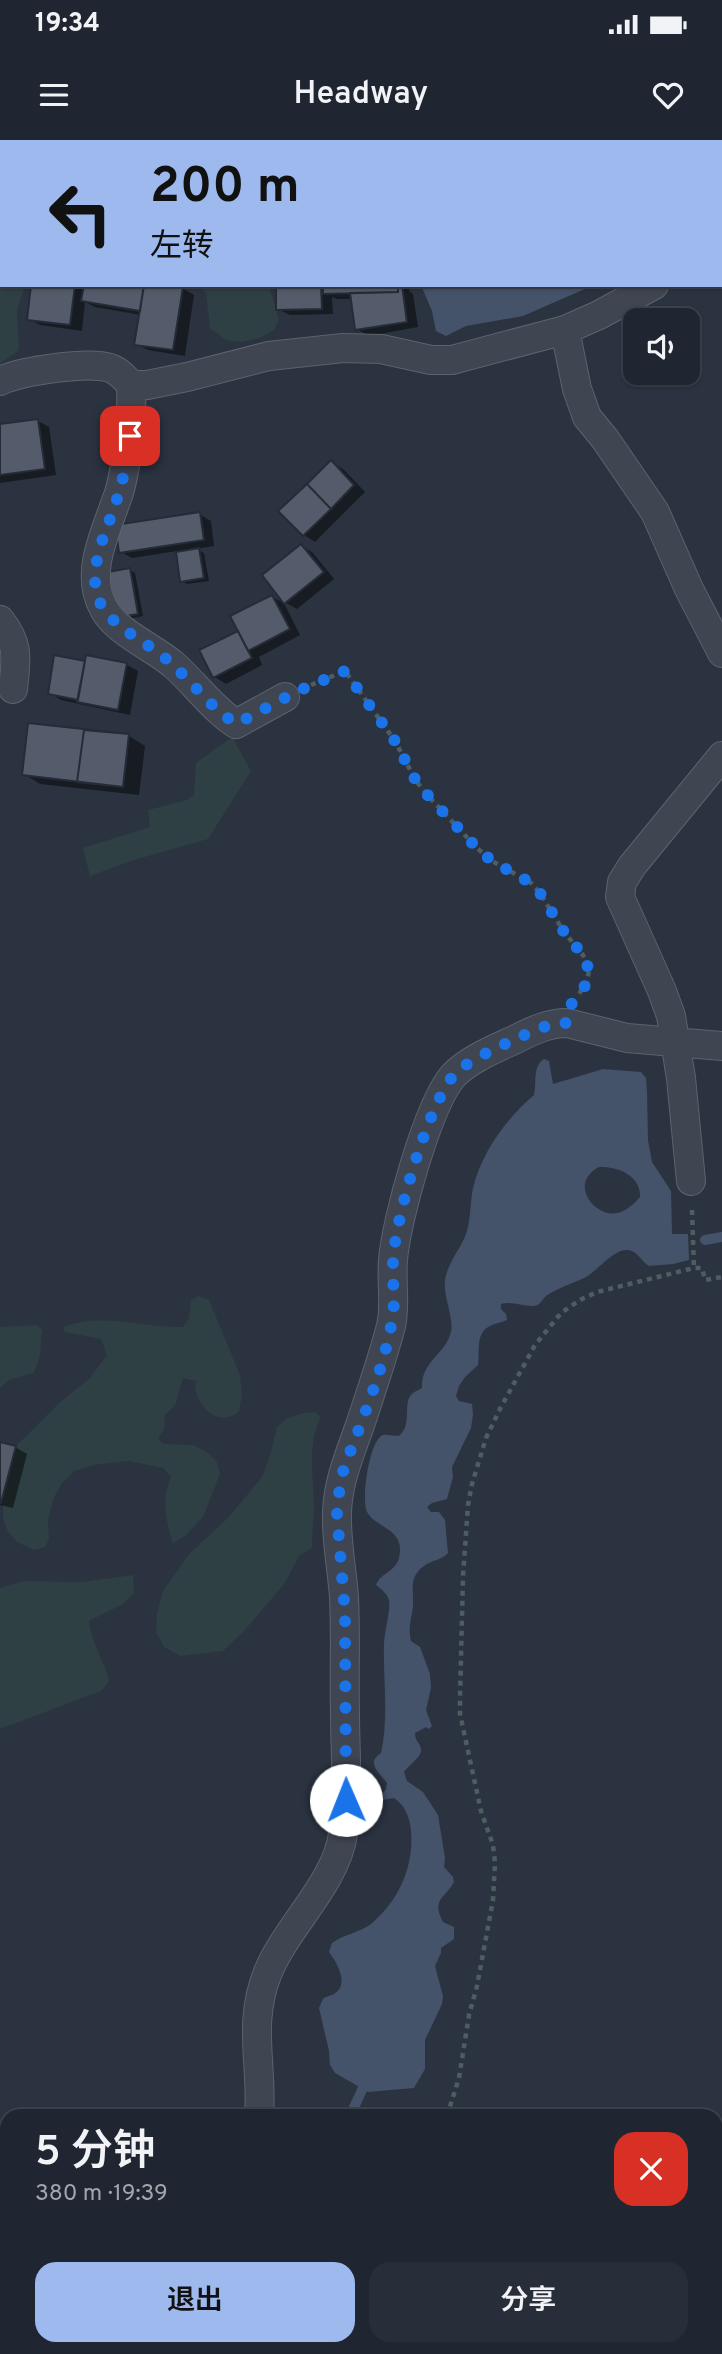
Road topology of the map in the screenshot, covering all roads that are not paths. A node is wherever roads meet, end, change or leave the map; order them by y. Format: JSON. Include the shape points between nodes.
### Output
{"nodes":[{"id":1,"x":650,"y":287,"type":"edge"},
{"id":2,"x":565,"y":330,"type":"junction"},
{"id":3,"x":0,"y":381,"type":"edge"},
{"id":4,"x":131,"y":385,"type":"junction"},
{"id":5,"x":0,"y":620,"type":"edge"},
{"id":6,"x":722,"y":653,"type":"edge"},
{"id":7,"x":13,"y":689,"type":"dead end"},
{"id":8,"x":285,"y":697,"type":"road end"},
{"id":9,"x":722,"y":756,"type":"edge"},
{"id":10,"x":676,"y":1043,"type":"junction"},
{"id":11,"x":722,"y":1046,"type":"edge"},
{"id":12,"x":691,"y":1181,"type":"road end"},
{"id":13,"x":259,"y":2109,"type":"edge"}],
"edges":[{"from":1,"to":2,"type":"street"},
{"from":2,"to":4,"type":"street","via":[[452,360],[343,348],[269,355],[187,377]]},
{"from":2,"to":6,"type":"street","via":[[576,389],[587,417],[655,512]]},
{"from":3,"to":4,"type":"street","via":[[62,368],[102,366],[113,369]]},
{"from":4,"to":8,"type":"street","via":[[125,466],[96,567],[97,592],[104,610],[122,629],[175,666],[236,724]]},
{"from":5,"to":7,"type":"street","via":[[16,645]]},
{"from":9,"to":10,"type":"street","via":[[620,887],[624,911],[668,1007]]},
{"from":10,"to":11,"type":"street"},
{"from":10,"to":12,"type":"street"},
{"from":10,"to":13,"type":"street","via":[[627,1038],[567,1023],[548,1025],[489,1052],[455,1075],[437,1103],[400,1215],[393,1261],[393,1319],[344,1468],[337,1505],[345,1628],[347,1789],[343,1834],[340,1849],[280,1947],[260,1994],[256,2017]]}]}
